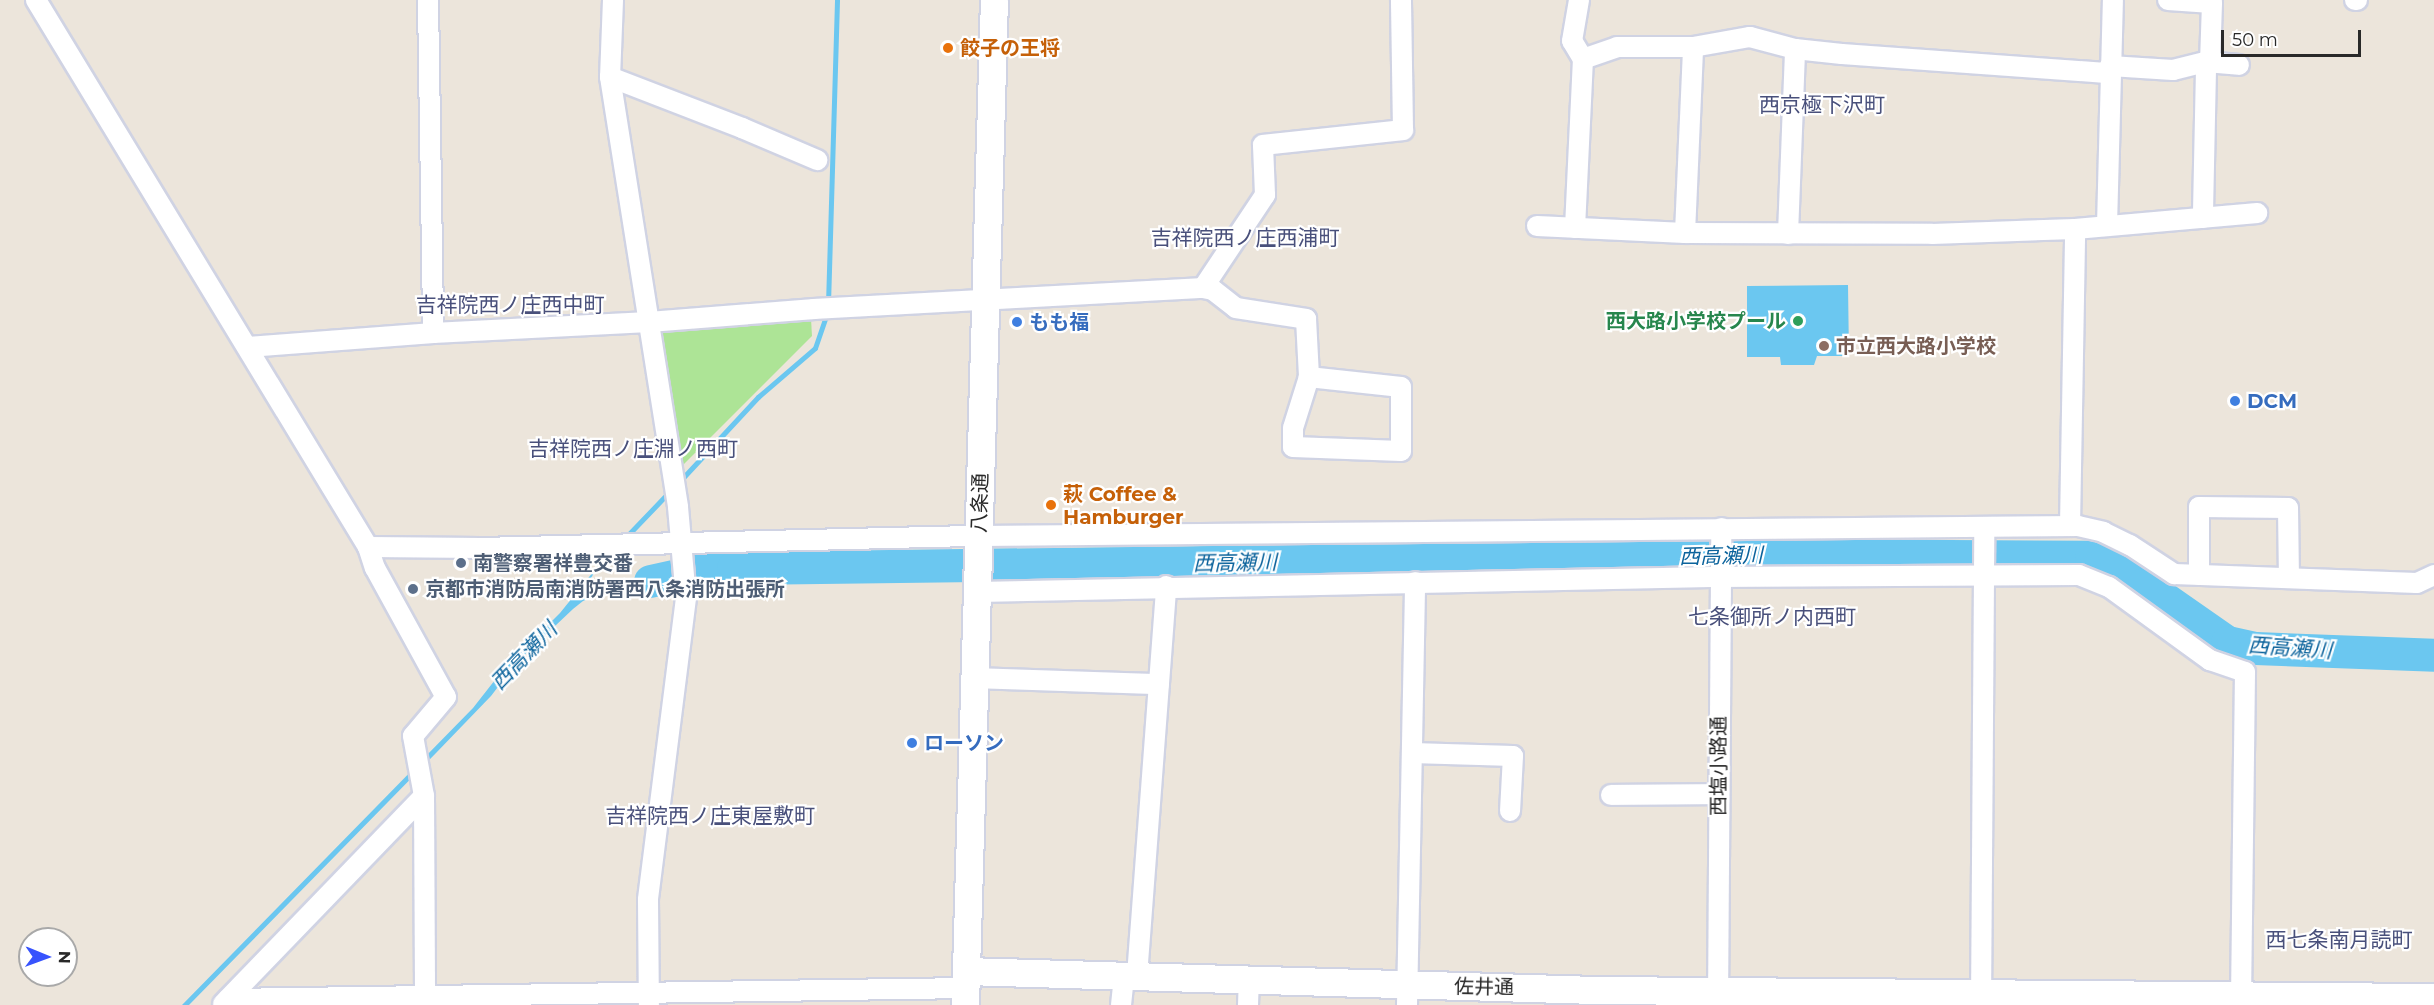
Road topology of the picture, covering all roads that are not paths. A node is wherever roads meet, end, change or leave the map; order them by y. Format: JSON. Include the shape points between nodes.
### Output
{"nodes":[{"id":1,"x":36,"y":0,"type":"edge"},
{"id":2,"x":428,"y":0,"type":"edge"},
{"id":3,"x":613,"y":0,"type":"edge"},
{"id":4,"x":994,"y":0,"type":"edge"},
{"id":5,"x":1401,"y":0,"type":"edge"},
{"id":6,"x":1579,"y":0,"type":"edge"},
{"id":7,"x":2113,"y":0,"type":"edge"},
{"id":8,"x":2168,"y":0,"type":"edge"},
{"id":9,"x":1693,"y":47,"type":"junction"},
{"id":10,"x":1795,"y":49,"type":"junction"},
{"id":11,"x":1583,"y":59,"type":"junction"},
{"id":12,"x":2210,"y":62,"type":"junction"},
{"id":13,"x":2239,"y":65,"type":"dead end"},
{"id":14,"x":2110,"y":70,"type":"junction"},
{"id":15,"x":610,"y":77,"type":"junction"},
{"id":16,"x":817,"y":160,"type":"dead end"},
{"id":17,"x":2258,"y":213,"type":"dead end"},
{"id":18,"x":2203,"y":218,"type":"junction"},
{"id":19,"x":1537,"y":226,"type":"dead end"},
{"id":20,"x":2107,"y":226,"type":"junction"},
{"id":21,"x":1575,"y":228,"type":"junction"},
{"id":22,"x":2075,"y":229,"type":"junction"},
{"id":23,"x":1685,"y":233,"type":"junction"},
{"id":24,"x":1788,"y":234,"type":"junction"},
{"id":25,"x":1203,"y":288,"type":"junction"},
{"id":26,"x":986,"y":301,"type":"junction"},
{"id":27,"x":649,"y":322,"type":"junction"},
{"id":28,"x":433,"y":333,"type":"junction"},
{"id":29,"x":249,"y":346,"type":"junction"},
{"id":30,"x":1310,"y":377,"type":"junction"},
{"id":31,"x":2070,"y":526,"type":"junction"},
{"id":32,"x":1984,"y":527,"type":"junction"},
{"id":33,"x":1721,"y":528,"type":"junction"},
{"id":34,"x":979,"y":536,"type":"junction"},
{"id":35,"x":368,"y":547,"type":"junction"},
{"id":36,"x":682,"y":548,"type":"junction"},
{"id":37,"x":1984,"y":574,"type":"junction"},
{"id":38,"x":2199,"y":575,"type":"junction"},
{"id":39,"x":2434,"y":575,"type":"edge"},
{"id":40,"x":1721,"y":577,"type":"junction"},
{"id":41,"x":2289,"y":579,"type":"junction"},
{"id":42,"x":1415,"y":582,"type":"junction"},
{"id":43,"x":1166,"y":586,"type":"junction"},
{"id":44,"x":978,"y":592,"type":"junction"},
{"id":45,"x":975,"y":678,"type":"junction"},
{"id":46,"x":1159,"y":684,"type":"junction"},
{"id":47,"x":1412,"y":753,"type":"junction"},
{"id":48,"x":1719,"y":794,"type":"junction"},
{"id":49,"x":1611,"y":795,"type":"dead end"},
{"id":50,"x":424,"y":796,"type":"junction"},
{"id":51,"x":1510,"y":811,"type":"dead end"},
{"id":52,"x":1130,"y":976,"type":"junction"},
{"id":53,"x":966,"y":988,"type":"edge"},
{"id":54,"x":1249,"y":992,"type":"edge"},
{"id":55,"x":1407,"y":995,"type":"edge"},
{"id":56,"x":2434,"y":997,"type":"edge"},
{"id":57,"x":1718,"y":998,"type":"edge"},
{"id":58,"x":649,"y":999,"type":"edge"},
{"id":59,"x":1981,"y":999,"type":"edge"},
{"id":60,"x":2241,"y":1000,"type":"edge"},
{"id":61,"x":425,"y":1001,"type":"edge"},
{"id":62,"x":225,"y":1002,"type":"edge"},
{"id":63,"x":1121,"y":1005,"type":"edge"}],
"edges":[{"from":1,"to":29,"type":"street"},
{"from":2,"to":28,"type":"street"},
{"from":3,"to":15,"type":"street"},
{"from":4,"to":26,"type":"street","name":"八条通"},
{"from":5,"to":25,"type":"street","via":[[1403,130],[1263,145],[1265,195]]},
{"from":6,"to":11,"type":"street","via":[[1572,41]]},
{"from":7,"to":14,"type":"street"},
{"from":8,"to":12,"type":"street","via":[[2212,3]]},
{"from":9,"to":10,"type":"street","via":[[1750,37]]},
{"from":9,"to":11,"type":"street","via":[[1617,47]]},
{"from":9,"to":23,"type":"street"},
{"from":10,"to":14,"type":"street"},
{"from":10,"to":24,"type":"street"},
{"from":11,"to":21,"type":"street"},
{"from":12,"to":13,"type":"street"},
{"from":12,"to":14,"type":"street","via":[[2173,70]]},
{"from":12,"to":18,"type":"street","via":[[2206,69]]},
{"from":14,"to":20,"type":"street"},
{"from":15,"to":16,"type":"street"},
{"from":15,"to":27,"type":"street"},
{"from":17,"to":18,"type":"street"},
{"from":18,"to":20,"type":"street"},
{"from":19,"to":21,"type":"street"},
{"from":20,"to":22,"type":"street"},
{"from":21,"to":23,"type":"street"},
{"from":22,"to":24,"type":"street"},
{"from":22,"to":31,"type":"street"},
{"from":23,"to":24,"type":"street"},
{"from":25,"to":26,"type":"street"},
{"from":25,"to":30,"type":"street","via":[[1213,290],[1236,308],[1306,320]]},
{"from":26,"to":27,"type":"street"},
{"from":26,"to":34,"type":"street","name":"八条通"},
{"from":27,"to":28,"type":"street"},
{"from":27,"to":36,"type":"street"},
{"from":28,"to":29,"type":"street"},
{"from":29,"to":35,"type":"street"},
{"from":30,"to":30,"type":"street","via":[[1293,428],[1293,447],[1401,451],[1401,387]]},
{"from":31,"to":32,"type":"street"},
{"from":31,"to":38,"type":"street","via":[[2103,532],[2174,574]]},
{"from":32,"to":33,"type":"street"},
{"from":32,"to":37,"type":"street"},
{"from":33,"to":34,"type":"street"},
{"from":33,"to":40,"type":"street","name":"西塩小路通"},
{"from":34,"to":36,"type":"street"},
{"from":34,"to":44,"type":"street","name":"八条通"},
{"from":35,"to":36,"type":"street","via":[[638,543]]},
{"from":35,"to":50,"type":"street","via":[[375,568],[446,697],[413,736]]},
{"from":36,"to":58,"type":"street","via":[[685,591],[648,900]]},
{"from":37,"to":40,"type":"street"},
{"from":37,"to":59,"type":"street"},
{"from":37,"to":60,"type":"street","via":[[2079,575],[2109,587],[2210,660],[2244,672]]},
{"from":38,"to":41,"type":"street"},
{"from":38,"to":41,"type":"street","via":[[2199,507],[2288,508]]},
{"from":39,"to":41,"type":"street","via":[[2417,583]]},
{"from":40,"to":42,"type":"street"},
{"from":40,"to":48,"type":"street","name":"西塩小路通"},
{"from":42,"to":43,"type":"street"},
{"from":42,"to":47,"type":"street"},
{"from":43,"to":44,"type":"street"},
{"from":43,"to":46,"type":"street"},
{"from":44,"to":45,"type":"street","name":"八条通"},
{"from":45,"to":46,"type":"street"},
{"from":45,"to":53,"type":"street","name":"八条通"},
{"from":46,"to":52,"type":"street"},
{"from":47,"to":51,"type":"street","via":[[1513,756]]},
{"from":47,"to":55,"type":"street"},
{"from":48,"to":49,"type":"street"},
{"from":48,"to":57,"type":"street","name":"西塩小路通"},
{"from":50,"to":61,"type":"street"},
{"from":50,"to":62,"type":"street"},
{"from":52,"to":53,"type":"street","name":"佐井通"},
{"from":52,"to":54,"type":"street","name":"佐井通"},
{"from":52,"to":63,"type":"street"},
{"from":53,"to":58,"type":"street","name":"佐井通"},
{"from":54,"to":55,"type":"street","name":"佐井通"},
{"from":55,"to":57,"type":"street","name":"佐井通"},
{"from":56,"to":60,"type":"street","name":"佐井通"},
{"from":57,"to":59,"type":"street","name":"佐井通"},
{"from":58,"to":61,"type":"street","name":"佐井通"},
{"from":59,"to":60,"type":"street","name":"佐井通"},
{"from":61,"to":62,"type":"street","name":"佐井通"}]}
